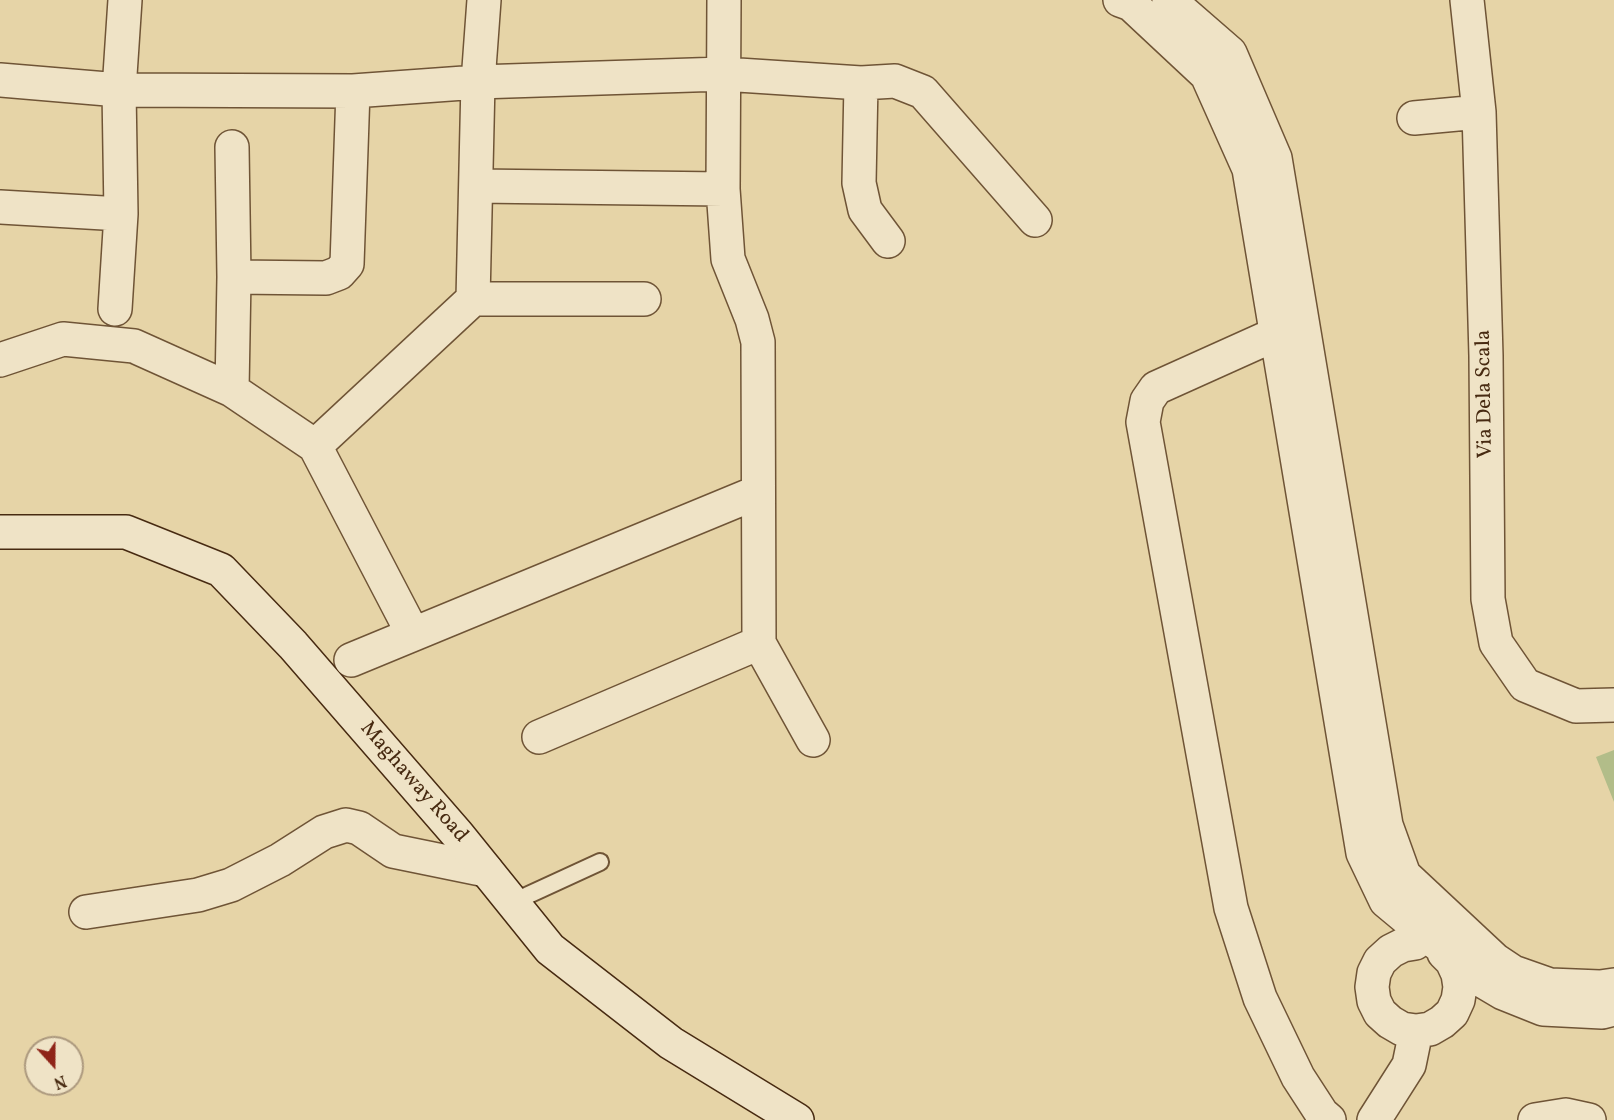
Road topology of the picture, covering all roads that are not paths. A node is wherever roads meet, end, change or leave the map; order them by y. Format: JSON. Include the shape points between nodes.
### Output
{"nodes":[{"id":1,"x":125,"y":0,"type":"edge"},
{"id":2,"x":484,"y":0,"type":"edge"},
{"id":3,"x":724,"y":0,"type":"edge"},
{"id":4,"x":1120,"y":0,"type":"edge"},
{"id":5,"x":1169,"y":0,"type":"edge"},
{"id":6,"x":1467,"y":0,"type":"edge"},
{"id":7,"x":723,"y":74,"type":"junction"},
{"id":8,"x":0,"y":81,"type":"edge"},
{"id":9,"x":478,"y":82,"type":"junction"},
{"id":10,"x":861,"y":83,"type":"junction"},
{"id":11,"x":119,"y":90,"type":"junction"},
{"id":12,"x":353,"y":90,"type":"junction"},
{"id":13,"x":1479,"y":112,"type":"junction"},
{"id":14,"x":1414,"y":118,"type":"dead end"},
{"id":15,"x":232,"y":147,"type":"dead end"},
{"id":16,"x":476,"y":186,"type":"junction"},
{"id":17,"x":723,"y":189,"type":"junction"},
{"id":18,"x":0,"y":207,"type":"edge"},
{"id":19,"x":121,"y":214,"type":"junction"},
{"id":20,"x":1035,"y":220,"type":"dead end"},
{"id":21,"x":888,"y":241,"type":"dead end"},
{"id":22,"x":234,"y":277,"type":"junction"},
{"id":23,"x":473,"y":299,"type":"junction"},
{"id":24,"x":644,"y":299,"type":"dead end"},
{"id":25,"x":115,"y":309,"type":"dead end"},
{"id":26,"x":1276,"y":334,"type":"junction"},
{"id":27,"x":0,"y":360,"type":"edge"},
{"id":28,"x":232,"y":390,"type":"junction"},
{"id":29,"x":315,"y":446,"type":"junction"},
{"id":30,"x":758,"y":492,"type":"junction"},
{"id":31,"x":0,"y":532,"type":"edge"},
{"id":32,"x":1325,"y":541,"type":"junction"},
{"id":33,"x":413,"y":633,"type":"junction"},
{"id":34,"x":759,"y":643,"type":"junction"},
{"id":35,"x":351,"y":660,"type":"dead end"},
{"id":36,"x":1614,"y":705,"type":"edge"},
{"id":37,"x":539,"y":737,"type":"dead end"},
{"id":38,"x":813,"y":740,"type":"dead end"},
{"id":39,"x":600,"y":862,"type":"dead end"},
{"id":40,"x":486,"y":870,"type":"junction"},
{"id":41,"x":513,"y":902,"type":"junction"},
{"id":42,"x":86,"y":912,"type":"dead end"},
{"id":43,"x":1427,"y":929,"type":"junction"},
{"id":44,"x":1505,"y":981,"type":"junction"},
{"id":45,"x":1614,"y":985,"type":"edge"},
{"id":46,"x":1459,"y":994,"type":"junction"},
{"id":47,"x":1614,"y":1009,"type":"edge"},
{"id":48,"x":1416,"y":1031,"type":"junction"},
{"id":49,"x":797,"y":1120,"type":"edge"},
{"id":50,"x":1329,"y":1120,"type":"edge"},
{"id":51,"x":1374,"y":1120,"type":"edge"},
{"id":52,"x":1535,"y":1120,"type":"edge"},
{"id":53,"x":1589,"y":1120,"type":"edge"}],
"edges":[{"from":1,"to":11,"type":"street"},
{"from":2,"to":9,"type":"street"},
{"from":3,"to":7,"type":"street"},
{"from":4,"to":26,"type":"street","via":[[1131,4],[1207,75],[1249,169]]},
{"from":5,"to":32,"type":"street","via":[[1230,53],[1275,158]]},
{"from":6,"to":13,"type":"street","name":"Via Dela Scala"},
{"from":7,"to":9,"type":"street"},
{"from":7,"to":10,"type":"street"},
{"from":7,"to":17,"type":"street"},
{"from":8,"to":11,"type":"street"},
{"from":9,"to":12,"type":"street"},
{"from":9,"to":16,"type":"street"},
{"from":10,"to":20,"type":"street","via":[[895,81],[923,92]]},
{"from":10,"to":21,"type":"street","via":[[859,183],[865,210]]},
{"from":11,"to":12,"type":"street"},
{"from":11,"to":19,"type":"street"},
{"from":12,"to":22,"type":"street","via":[[347,264],[339,273],[326,278]]},
{"from":13,"to":14,"type":"street"},
{"from":13,"to":36,"type":"street","name":"Via Dela Scala","via":[[1488,600],[1496,643],[1525,685],[1576,706]]},
{"from":15,"to":22,"type":"street"},
{"from":16,"to":17,"type":"street"},
{"from":16,"to":23,"type":"street"},
{"from":17,"to":30,"type":"street","via":[[728,259],[758,342]]},
{"from":18,"to":19,"type":"street"},
{"from":19,"to":25,"type":"street"},
{"from":22,"to":28,"type":"street"},
{"from":23,"to":24,"type":"street"},
{"from":23,"to":29,"type":"street"},
{"from":26,"to":32,"type":"street"},
{"from":26,"to":50,"type":"street","via":[[1156,388],[1147,401],[1143,422],[1231,908],[1260,998],[1298,1077]]},
{"from":27,"to":28,"type":"street","via":[[63,339],[134,346]]},
{"from":28,"to":29,"type":"street"},
{"from":29,"to":33,"type":"street"},
{"from":30,"to":33,"type":"street"},
{"from":30,"to":34,"type":"street"},
{"from":31,"to":40,"type":"street","name":"Maghaway Road","via":[[126,532],[221,570],[293,645]]},
{"from":32,"to":43,"type":"street","via":[[1363,853],[1386,901]]},
{"from":33,"to":35,"type":"street"},
{"from":34,"to":37,"type":"street"},
{"from":34,"to":38,"type":"street"},
{"from":39,"to":41,"type":"lane"},
{"from":40,"to":41,"type":"street","name":"Maghaway Road"},
{"from":40,"to":42,"type":"street","via":[[393,851],[359,828],[346,825],[324,832],[231,885],[179,899]]},
{"from":41,"to":49,"type":"street","name":"Maghaway Road","via":[[550,949],[662,1036]]},
{"from":43,"to":44,"type":"street","via":[[1481,980]]},
{"from":43,"to":46,"type":"street","via":[[1430,945],[1452,961],[1458,974]]},
{"from":43,"to":48,"type":"street","via":[[1380,961],[1372,987],[1374,1001],[1385,1018],[1402,1029]]},
{"from":44,"to":45,"type":"street"},
{"from":44,"to":46,"type":"street"},
{"from":44,"to":47,"type":"street","via":[[1543,1009]]},
{"from":46,"to":48,"type":"street","via":[[1452,1013],[1442,1022]]},
{"from":48,"to":51,"type":"street","via":[[1409,1065]]},
{"from":52,"to":53,"type":"street","via":[[1566,1115]]}]}
